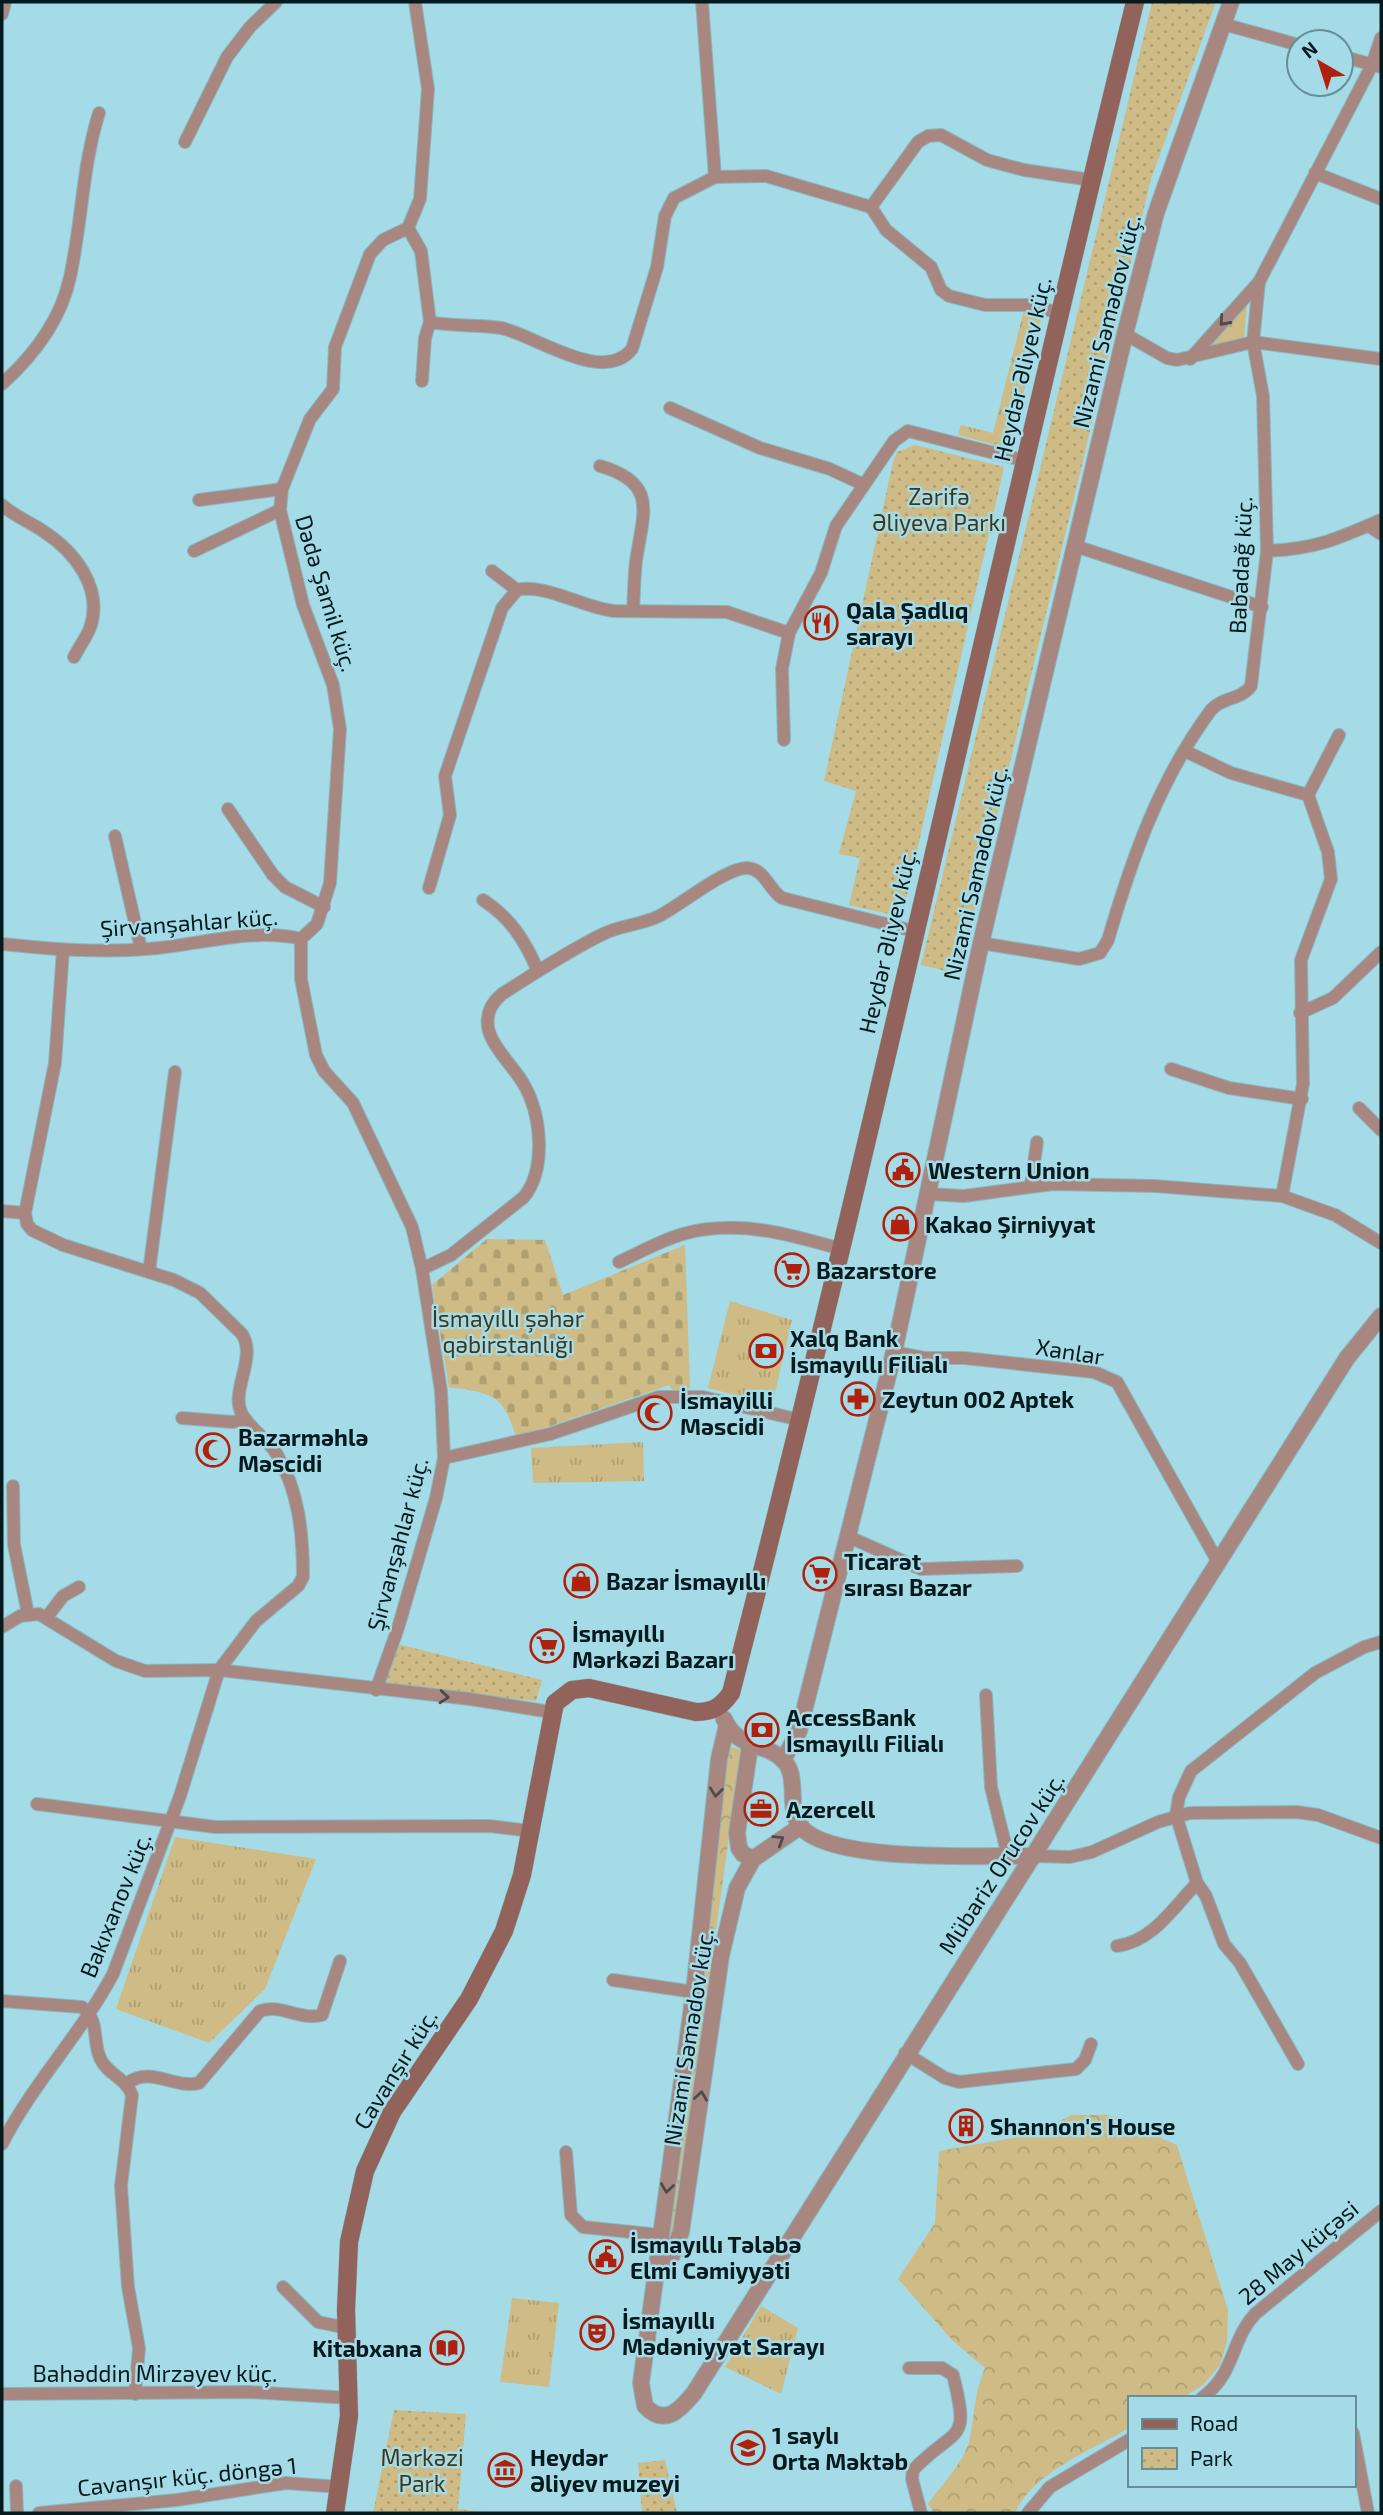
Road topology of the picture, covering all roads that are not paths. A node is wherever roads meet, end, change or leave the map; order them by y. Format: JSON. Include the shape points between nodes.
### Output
{"nodes":[{"id":1,"x":5,"y":2,"type":"edge"},
{"id":2,"x":276,"y":2,"type":"edge"},
{"id":3,"x":415,"y":2,"type":"edge"},
{"id":4,"x":702,"y":2,"type":"edge"},
{"id":5,"x":1135,"y":2,"type":"edge"},
{"id":6,"x":1231,"y":2,"type":"edge"},
{"id":7,"x":2,"y":14,"type":"edge"},
{"id":8,"x":1223,"y":24,"type":"junction"},
{"id":9,"x":1381,"y":38,"type":"edge"},
{"id":10,"x":1285,"y":41,"type":"edge"},
{"id":11,"x":1355,"y":60,"type":"edge"},
{"id":12,"x":1377,"y":66,"type":"edge"},
{"id":13,"x":99,"y":113,"type":"dead end"},
{"id":14,"x":185,"y":142,"type":"dead end"},
{"id":15,"x":1315,"y":173,"type":"junction"},
{"id":16,"x":715,"y":177,"type":"junction"},
{"id":17,"x":1091,"y":180,"type":"junction"},
{"id":18,"x":1381,"y":199,"type":"edge"},
{"id":19,"x":871,"y":207,"type":"junction"},
{"id":20,"x":408,"y":228,"type":"junction"},
{"id":21,"x":1259,"y":282,"type":"junction"},
{"id":22,"x":1059,"y":313,"type":"junction"},
{"id":23,"x":430,"y":323,"type":"junction"},
{"id":24,"x":1125,"y":334,"type":"junction"},
{"id":25,"x":1253,"y":342,"type":"junction"},
{"id":26,"x":1381,"y":359,"type":"edge"},
{"id":27,"x":1189,"y":360,"type":"junction"},
{"id":28,"x":422,"y":381,"type":"dead end"},
{"id":29,"x":2,"y":384,"type":"edge"},
{"id":30,"x":670,"y":408,"type":"dead end"},
{"id":31,"x":1026,"y":461,"type":"junction"},
{"id":32,"x":600,"y":466,"type":"dead end"},
{"id":33,"x":862,"y":484,"type":"junction"},
{"id":34,"x":282,"y":489,"type":"junction"},
{"id":35,"x":199,"y":499,"type":"dead end"},
{"id":36,"x":2,"y":505,"type":"edge"},
{"id":37,"x":280,"y":510,"type":"junction"},
{"id":38,"x":1381,"y":520,"type":"edge"},
{"id":39,"x":1369,"y":526,"type":"junction"},
{"id":40,"x":1381,"y":534,"type":"edge"},
{"id":41,"x":1075,"y":546,"type":"junction"},
{"id":42,"x":194,"y":551,"type":"dead end"},
{"id":43,"x":1266,"y":551,"type":"junction"},
{"id":44,"x":492,"y":570,"type":"dead end"},
{"id":45,"x":517,"y":590,"type":"junction"},
{"id":46,"x":1262,"y":607,"type":"junction"},
{"id":47,"x":633,"y":611,"type":"junction"},
{"id":48,"x":789,"y":633,"type":"junction"},
{"id":49,"x":74,"y":657,"type":"dead end"},
{"id":50,"x":1339,"y":735,"type":"dead end"},
{"id":51,"x":783,"y":740,"type":"dead end"},
{"id":52,"x":1185,"y":751,"type":"junction"},
{"id":53,"x":1308,"y":795,"type":"junction"},
{"id":54,"x":228,"y":809,"type":"dead end"},
{"id":55,"x":115,"y":836,"type":"dead end"},
{"id":56,"x":429,"y":888,"type":"dead end"},
{"id":57,"x":482,"y":900,"type":"dead end"},
{"id":58,"x":324,"y":907,"type":"junction"},
{"id":59,"x":914,"y":931,"type":"junction"},
{"id":60,"x":301,"y":939,"type":"junction"},
{"id":61,"x":981,"y":943,"type":"junction"},
{"id":62,"x":2,"y":944,"type":"edge"},
{"id":63,"x":141,"y":949,"type":"junction"},
{"id":64,"x":63,"y":950,"type":"junction"},
{"id":65,"x":1381,"y":952,"type":"edge"},
{"id":66,"x":538,"y":971,"type":"junction"},
{"id":67,"x":1300,"y":1013,"type":"junction"},
{"id":68,"x":1171,"y":1069,"type":"dead end"},
{"id":69,"x":175,"y":1072,"type":"dead end"},
{"id":70,"x":1301,"y":1099,"type":"junction"},
{"id":71,"x":1359,"y":1108,"type":"dead end"},
{"id":72,"x":1381,"y":1130,"type":"edge"},
{"id":73,"x":1037,"y":1142,"type":"dead end"},
{"id":74,"x":1031,"y":1185,"type":"junction"},
{"id":75,"x":929,"y":1194,"type":"junction"},
{"id":76,"x":1282,"y":1196,"type":"junction"},
{"id":77,"x":2,"y":1211,"type":"edge"},
{"id":78,"x":25,"y":1213,"type":"junction"},
{"id":79,"x":1381,"y":1243,"type":"edge"},
{"id":80,"x":841,"y":1249,"type":"junction"},
{"id":81,"x":619,"y":1262,"type":"dead end"},
{"id":82,"x":422,"y":1269,"type":"junction"},
{"id":83,"x":149,"y":1272,"type":"junction"},
{"id":84,"x":1381,"y":1316,"type":"edge"},
{"id":85,"x":894,"y":1352,"type":"junction"},
{"id":86,"x":182,"y":1418,"type":"dead end"},
{"id":87,"x":246,"y":1419,"type":"junction"},
{"id":88,"x":800,"y":1420,"type":"junction"},
{"id":89,"x":444,"y":1458,"type":"junction"},
{"id":90,"x":13,"y":1486,"type":"dead end"},
{"id":91,"x":849,"y":1537,"type":"junction"},
{"id":92,"x":1218,"y":1562,"type":"junction"},
{"id":93,"x":1017,"y":1566,"type":"dead end"},
{"id":94,"x":79,"y":1587,"type":"dead end"},
{"id":95,"x":28,"y":1614,"type":"junction"},
{"id":96,"x":47,"y":1617,"type":"junction"},
{"id":97,"x":2,"y":1627,"type":"edge"},
{"id":98,"x":1381,"y":1642,"type":"edge"},
{"id":99,"x":219,"y":1670,"type":"junction"},
{"id":100,"x":376,"y":1690,"type":"junction"},
{"id":101,"x":986,"y":1695,"type":"dead end"},
{"id":102,"x":719,"y":1707,"type":"junction"},
{"id":103,"x":551,"y":1712,"type":"junction"},
{"id":104,"x":727,"y":1725,"type":"junction"},
{"id":105,"x":750,"y":1746,"type":"junction"},
{"id":106,"x":783,"y":1760,"type":"junction"},
{"id":107,"x":37,"y":1804,"type":"dead end"},
{"id":108,"x":1176,"y":1815,"type":"junction"},
{"id":109,"x":171,"y":1822,"type":"junction"},
{"id":110,"x":801,"y":1826,"type":"junction"},
{"id":111,"x":530,"y":1831,"type":"junction"},
{"id":112,"x":1381,"y":1838,"type":"edge"},
{"id":113,"x":1008,"y":1856,"type":"junction"},
{"id":114,"x":1034,"y":1856,"type":"junction"},
{"id":115,"x":753,"y":1859,"type":"junction"},
{"id":116,"x":1197,"y":1883,"type":"junction"},
{"id":117,"x":1117,"y":1946,"type":"dead end"},
{"id":118,"x":340,"y":1961,"type":"dead end"},
{"id":119,"x":613,"y":1980,"type":"dead end"},
{"id":120,"x":694,"y":1992,"type":"junction"},
{"id":121,"x":2,"y":2001,"type":"edge"},
{"id":122,"x":89,"y":2013,"type":"junction"},
{"id":123,"x":1091,"y":2044,"type":"dead end"},
{"id":124,"x":905,"y":2053,"type":"junction"},
{"id":125,"x":1298,"y":2064,"type":"dead end"},
{"id":126,"x":128,"y":2083,"type":"junction"},
{"id":127,"x":2,"y":2144,"type":"edge"},
{"id":128,"x":566,"y":2152,"type":"dead end"},
{"id":129,"x":1381,"y":2211,"type":"edge"},
{"id":130,"x":660,"y":2235,"type":"junction"},
{"id":131,"x":653,"y":2275,"type":"junction"},
{"id":132,"x":283,"y":2287,"type":"dead end"},
{"id":133,"x":346,"y":2328,"type":"junction"},
{"id":134,"x":909,"y":2368,"type":"dead end"},
{"id":135,"x":135,"y":2394,"type":"junction"},
{"id":136,"x":2,"y":2395,"type":"edge"},
{"id":137,"x":1204,"y":2396,"type":"edge"},
{"id":138,"x":350,"y":2398,"type":"junction"},
{"id":139,"x":1128,"y":2441,"type":"edge"},
{"id":140,"x":1355,"y":2444,"type":"edge"},
{"id":141,"x":16,"y":2486,"type":"dead end"},
{"id":142,"x":340,"y":2487,"type":"junction"},
{"id":143,"x":18,"y":2513,"type":"edge"},
{"id":144,"x":39,"y":2513,"type":"edge"},
{"id":145,"x":335,"y":2513,"type":"edge"},
{"id":146,"x":921,"y":2513,"type":"edge"},
{"id":147,"x":1028,"y":2513,"type":"edge"},
{"id":148,"x":1368,"y":2513,"type":"edge"}],
"edges":[{"from":1,"to":7,"type":"street"},
{"from":2,"to":14,"type":"street","via":[[227,57]]},
{"from":3,"to":20,"type":"street","via":[[428,89],[420,199]]},
{"from":4,"to":16,"type":"street"},
{"from":5,"to":17,"type":"main road","name":"Heydər Əliyev küç."},
{"from":6,"to":8,"type":"street","name":"Nizami Səmədov küç."},
{"from":8,"to":10,"type":"street"},
{"from":8,"to":24,"type":"street","name":"Nizami Səmədov küç.","via":[[1156,213]]},
{"from":9,"to":12,"type":"street","name":"Babadağ küç."},
{"from":11,"to":12,"type":"street"},
{"from":12,"to":15,"type":"street","name":"Babadağ küç."},
{"from":13,"to":29,"type":"street","via":[[89,145],[70,280],[45,336]]},
{"from":15,"to":18,"type":"street"},
{"from":15,"to":21,"type":"street","name":"Babadağ küç."},
{"from":16,"to":19,"type":"street","via":[[766,176]]},
{"from":16,"to":23,"type":"street","via":[[674,198],[665,216],[657,267],[636,338],[624,359],[614,362],[560,355],[504,329]]},
{"from":17,"to":19,"type":"street","via":[[1024,170],[977,156],[941,135],[928,136],[918,142]]},
{"from":17,"to":22,"type":"main road","name":"Heydər Əliyev küç."},
{"from":19,"to":22,"type":"street","via":[[887,230],[930,267],[949,296]]},
{"from":20,"to":23,"type":"street","via":[[421,251]]},
{"from":20,"to":34,"type":"street","name":"Dədə Şamil küç.","via":[[383,240],[370,254],[335,347],[333,388],[310,419]]},
{"from":21,"to":25,"type":"street","name":"Babadağ küç."},
{"from":21,"to":27,"type":"street","one_way":true},
{"from":22,"to":31,"type":"main road","name":"Heydər Əliyev küç."},
{"from":23,"to":28,"type":"street"},
{"from":24,"to":27,"type":"street","via":[[1167,358]]},
{"from":24,"to":41,"type":"street","name":"Nizami Səmədov küç."},
{"from":25,"to":26,"type":"street"},
{"from":25,"to":27,"type":"street"},
{"from":25,"to":43,"type":"street","name":"Babadağ küç.","via":[[1263,396]]},
{"from":30,"to":33,"type":"street","via":[[760,448]]},
{"from":31,"to":33,"type":"street","via":[[908,431],[894,441]]},
{"from":31,"to":59,"type":"main road","name":"Heydər Əliyev küç."},
{"from":32,"to":47,"type":"street","via":[[623,473],[638,486],[646,509]]},
{"from":33,"to":48,"type":"street","via":[[836,526],[821,573]]},
{"from":34,"to":35,"type":"street"},
{"from":34,"to":37,"type":"street","name":"Dədə Şamil küç."},
{"from":36,"to":49,"type":"street","via":[[64,548],[87,576],[93,605],[90,627]]},
{"from":37,"to":42,"type":"street"},
{"from":37,"to":58,"type":"street","name":"Dədə Şamil küç.","via":[[303,605],[333,685],[341,729],[330,883]]},
{"from":38,"to":39,"type":"street"},
{"from":39,"to":40,"type":"street"},
{"from":39,"to":43,"type":"street","via":[[1305,549]]},
{"from":41,"to":46,"type":"street"},
{"from":41,"to":61,"type":"street","name":"Nizami Səmədov küç."},
{"from":43,"to":46,"type":"street","name":"Babadağ küç."},
{"from":44,"to":45,"type":"street"},
{"from":45,"to":47,"type":"street","via":[[533,588],[596,609]]},
{"from":45,"to":56,"type":"street","via":[[502,608],[445,776],[450,816]]},
{"from":46,"to":52,"type":"street","name":"Babadağ küç.","via":[[1251,686],[1246,693],[1214,707]]},
{"from":47,"to":48,"type":"street","via":[[727,612]]},
{"from":48,"to":51,"type":"street","via":[[782,669]]},
{"from":50,"to":53,"type":"street"},
{"from":52,"to":53,"type":"street","via":[[1231,773]]},
{"from":52,"to":61,"type":"street","name":"Babadağ küç.","via":[[1144,826],[1100,953],[1079,959]]},
{"from":53,"to":67,"type":"street","via":[[1332,866],[1326,895],[1300,960]]},
{"from":54,"to":58,"type":"street","via":[[273,875],[285,887]]},
{"from":55,"to":63,"type":"street"},
{"from":57,"to":66,"type":"street","via":[[501,912],[524,940]]},
{"from":58,"to":60,"type":"street","name":"Dədə Şamil küç.","via":[[317,924]]},
{"from":59,"to":66,"type":"street","via":[[782,898],[755,870],[747,868],[658,917],[602,934]]},
{"from":59,"to":80,"type":"main road","name":"Heydər Əliyev küç."},
{"from":60,"to":63,"type":"street","name":"Şirvanşahlar küç.","via":[[270,935]]},
{"from":60,"to":82,"type":"street","name":"Şirvanşahlar küç.","via":[[301,979],[316,1055],[365,1126],[412,1227]]},
{"from":61,"to":75,"type":"street","name":"Nizami Səmədov küç."},
{"from":62,"to":64,"type":"street","name":"Şirvanşahlar küç."},
{"from":63,"to":64,"type":"street","name":"Şirvanşahlar küç."},
{"from":64,"to":78,"type":"street","via":[[55,1063]]},
{"from":65,"to":67,"type":"street","via":[[1333,998]]},
{"from":66,"to":82,"type":"street","via":[[502,994],[488,1014],[488,1030],[530,1098],[540,1165],[532,1187],[451,1255]]},
{"from":67,"to":70,"type":"street"},
{"from":68,"to":70,"type":"street","via":[[1229,1088]]},
{"from":69,"to":83,"type":"street"},
{"from":70,"to":76,"type":"street"},
{"from":71,"to":72,"type":"street"},
{"from":73,"to":74,"type":"street"},
{"from":74,"to":75,"type":"street","via":[[964,1195]]},
{"from":74,"to":76,"type":"street","via":[[1155,1186]]},
{"from":75,"to":85,"type":"street","name":"Nizami Səmədov küç."},
{"from":76,"to":79,"type":"street","via":[[1335,1215]]},
{"from":77,"to":78,"type":"street"},
{"from":78,"to":83,"type":"street","via":[[32,1230],[63,1245]]},
{"from":80,"to":81,"type":"street","via":[[768,1230],[712,1227],[680,1234]]},
{"from":80,"to":88,"type":"main road","name":"Heydər Əliyev küç."},
{"from":82,"to":89,"type":"street","name":"Şirvanşahlar küç.","via":[[441,1391]]},
{"from":83,"to":87,"type":"street","via":[[200,1293],[247,1341],[239,1405]]},
{"from":84,"to":92,"type":"street","name":"Mübariz Orucov küç.","via":[[1347,1358]]},
{"from":85,"to":91,"type":"street","name":"Nizami Səmədov küç."},
{"from":85,"to":92,"type":"street","name":"Xanlar","via":[[1094,1372],[1117,1382]]},
{"from":86,"to":87,"type":"street"},
{"from":87,"to":99,"type":"street","name":"Bakıxanov küç.","via":[[275,1452],[290,1480],[299,1513],[303,1577],[256,1621]]},
{"from":88,"to":89,"type":"street","via":[[703,1397],[659,1397],[550,1434]]},
{"from":88,"to":102,"type":"main road","name":"Heydər Əliyev küç.","via":[[731,1693]]},
{"from":89,"to":100,"type":"street","name":"Şirvanşahlar küç.","via":[[398,1628]]},
{"from":90,"to":95,"type":"street","via":[[12,1527]]},
{"from":91,"to":93,"type":"street","via":[[921,1569]]},
{"from":91,"to":106,"type":"street","name":"Nizami Səmədov küç.","via":[[799,1731]]},
{"from":92,"to":114,"type":"street","name":"Mübariz Orucov küç."},
{"from":94,"to":96,"type":"street","via":[[63,1597]]},
{"from":95,"to":96,"type":"street"},
{"from":95,"to":97,"type":"street"},
{"from":96,"to":99,"type":"street","via":[[128,1667],[158,1672]]},
{"from":98,"to":108,"type":"street","via":[[1315,1673],[1207,1757],[1183,1784]]},
{"from":99,"to":100,"type":"street"},
{"from":99,"to":109,"type":"street","name":"Bakıxanov küç."},
{"from":100,"to":103,"type":"street","one_way":true},
{"from":101,"to":113,"type":"street","via":[[991,1787]]},
{"from":102,"to":103,"type":"main road","name":"Cavanşır küç.","via":[[696,1712],[589,1688],[565,1693]]},
{"from":102,"to":104,"type":"street"},
{"from":103,"to":111,"type":"main road","name":"Cavanşır küç."},
{"from":104,"to":105,"type":"street"},
{"from":104,"to":120,"type":"street","one_way":true,"via":[[719,1759]]},
{"from":105,"to":106,"type":"street"},
{"from":105,"to":115,"type":"street","via":[[737,1839],[743,1854]]},
{"from":106,"to":110,"type":"street"},
{"from":107,"to":109,"type":"street"},
{"from":108,"to":112,"type":"street","via":[[1297,1812]]},
{"from":108,"to":114,"type":"street","via":[[1092,1852]]},
{"from":108,"to":116,"type":"street"},
{"from":109,"to":111,"type":"street","via":[[236,1828],[489,1826]]},
{"from":109,"to":122,"type":"street","name":"Bakıxanov küç.","via":[[113,1974]]},
{"from":110,"to":113,"type":"street","via":[[826,1842],[882,1852]]},
{"from":115,"to":110,"type":"street","name":"Nizami Səmədov küç.","one_way":true},
{"from":111,"to":133,"type":"main road","name":"Cavanşır küç.","via":[[517,1895],[495,1952],[469,1999],[392,2112],[365,2171],[349,2242]]},
{"from":113,"to":114,"type":"street"},
{"from":114,"to":124,"type":"street","name":"Mübariz Orucov küç."},
{"from":131,"to":115,"type":"street","name":"Nizami Səmədov küç.","one_way":true,"via":[[673,2255],[681,2232],[721,1956],[737,1888]]},
{"from":116,"to":117,"type":"street","via":[[1148,1935]]},
{"from":116,"to":125,"type":"street","via":[[1224,1944],[1240,1963]]},
{"from":118,"to":126,"type":"street","via":[[321,2015],[311,2018],[270,2007],[260,2011],[199,2083],[151,2076],[135,2077]]},
{"from":119,"to":120,"type":"street"},
{"from":120,"to":130,"type":"street","one_way":true},
{"from":121,"to":122,"type":"street","via":[[65,2004]]},
{"from":122,"to":126,"type":"street","name":"Bakıxanov küç.","via":[[99,2056]]},
{"from":122,"to":127,"type":"street","via":[[31,2092]]},
{"from":123,"to":124,"type":"street","via":[[1076,2069],[969,2083],[945,2078]]},
{"from":124,"to":131,"type":"street","name":"Mübariz Orucov küç.","via":[[694,2393],[668,2417],[651,2413],[642,2397]]},
{"from":126,"to":135,"type":"street","via":[[132,2107],[121,2186],[128,2287],[139,2348]]},
{"from":128,"to":130,"type":"street","via":[[571,2215],[576,2223]]},
{"from":129,"to":137,"type":"street","name":"28 May küçəsi","via":[[1255,2314],[1227,2372]]},
{"from":130,"to":131,"type":"street"},
{"from":132,"to":133,"type":"street","via":[[318,2322]]},
{"from":133,"to":138,"type":"main road","name":"Cavanşır küç."},
{"from":134,"to":146,"type":"street","via":[[942,2368],[953,2375],[963,2417],[955,2435],[913,2470]]},
{"from":135,"to":136,"type":"street","name":"Bahəddin Mirzəyev küç."},
{"from":135,"to":138,"type":"street","name":"Bahəddin Mirzəyev küç.","via":[[249,2392]]},
{"from":138,"to":142,"type":"main road","name":"Cavanşır küç."},
{"from":139,"to":147,"type":"street","via":[[1050,2487]]},
{"from":140,"to":148,"type":"street"},
{"from":141,"to":143,"type":"street"},
{"from":142,"to":144,"type":"street","name":"Cavanşır küç. döngə 1","via":[[286,2483],[177,2500]]},
{"from":142,"to":145,"type":"main road","name":"Cavanşır küç."}]}
